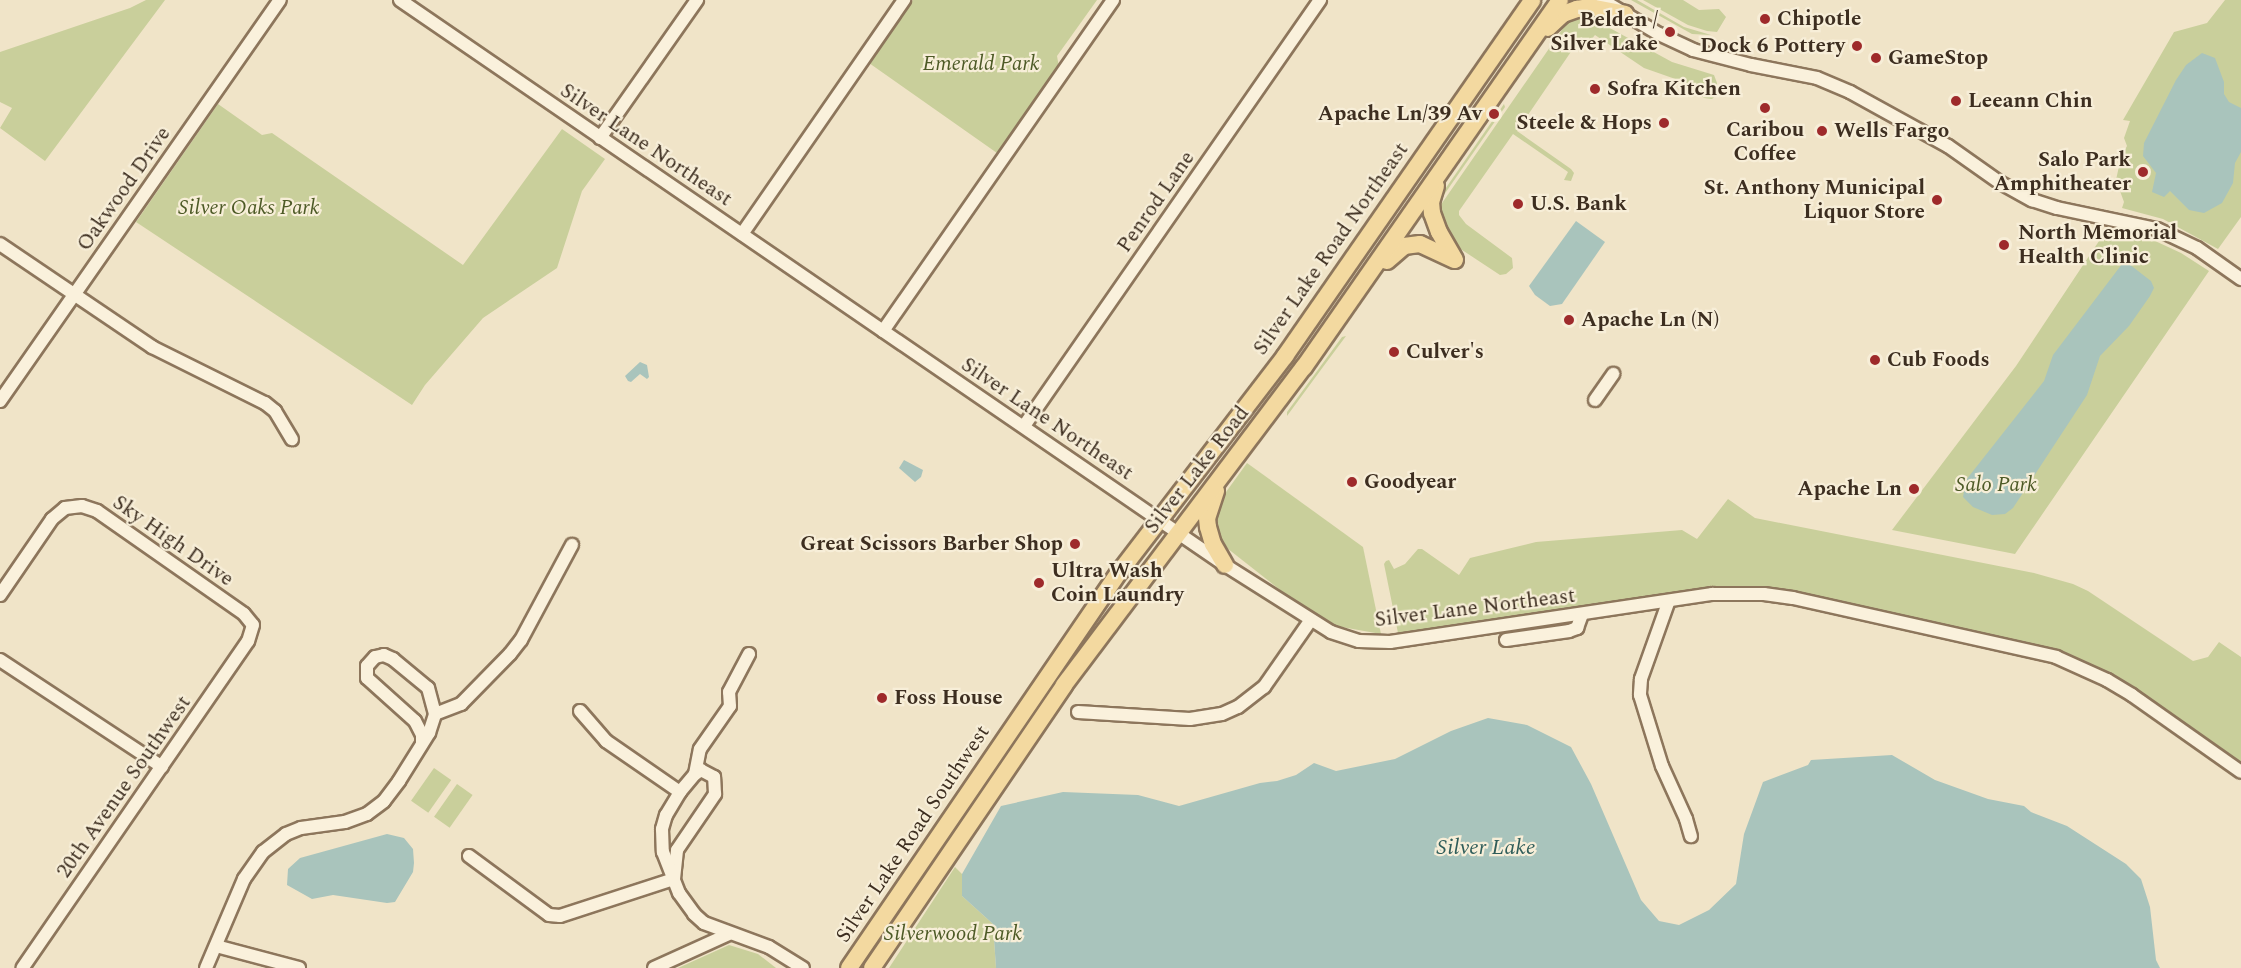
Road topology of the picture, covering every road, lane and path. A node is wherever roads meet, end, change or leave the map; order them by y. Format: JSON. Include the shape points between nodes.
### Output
{"nodes":[{"id":1,"x":280,"y":0,"type":"edge"},
{"id":2,"x":400,"y":0,"type":"edge"},
{"id":3,"x":696,"y":0,"type":"edge"},
{"id":4,"x":904,"y":0,"type":"edge"},
{"id":5,"x":1113,"y":0,"type":"edge"},
{"id":6,"x":1320,"y":0,"type":"edge"},
{"id":7,"x":1532,"y":0,"type":"edge"},
{"id":8,"x":1560,"y":0,"type":"edge"},
{"id":9,"x":1602,"y":0,"type":"edge"},
{"id":10,"x":1615,"y":0,"type":"edge"},
{"id":11,"x":1625,"y":14,"type":"junction"},
{"id":12,"x":1530,"y":44,"type":"junction"},
{"id":13,"x":600,"y":138,"type":"junction"},
{"id":14,"x":1440,"y":174,"type":"junction"},
{"id":15,"x":742,"y":234,"type":"junction"},
{"id":16,"x":0,"y":244,"type":"edge"},
{"id":17,"x":2241,"y":279,"type":"edge"},
{"id":18,"x":1363,"y":283,"type":"junction"},
{"id":19,"x":75,"y":294,"type":"junction"},
{"id":20,"x":883,"y":331,"type":"junction"},
{"id":21,"x":1613,"y":374,"type":"dead end"},
{"id":22,"x":1595,"y":400,"type":"dead end"},
{"id":23,"x":0,"y":401,"type":"edge"},
{"id":24,"x":1024,"y":426,"type":"junction"},
{"id":25,"x":292,"y":439,"type":"dead end"},
{"id":26,"x":1223,"y":474,"type":"junction"},
{"id":27,"x":1160,"y":520,"type":"junction"},
{"id":28,"x":1177,"y":532,"type":"junction"},
{"id":29,"x":572,"y":545,"type":"dead end"},
{"id":30,"x":1225,"y":565,"type":"junction"},
{"id":31,"x":0,"y":595,"type":"edge"},
{"id":32,"x":1668,"y":603,"type":"junction"},
{"id":33,"x":1582,"y":614,"type":"junction"},
{"id":34,"x":1310,"y":621,"type":"junction"},
{"id":35,"x":253,"y":625,"type":"joint"},
{"id":36,"x":1506,"y":640,"type":"dead end"},
{"id":37,"x":748,"y":654,"type":"dead end"},
{"id":38,"x":1,"y":664,"type":"edge"},
{"id":39,"x":580,"y":711,"type":"dead end"},
{"id":40,"x":1078,"y":712,"type":"dead end"},
{"id":41,"x":435,"y":714,"type":"junction"},
{"id":42,"x":422,"y":743,"type":"junction"},
{"id":43,"x":162,"y":767,"type":"junction"},
{"id":44,"x":2241,"y":772,"type":"edge"},
{"id":45,"x":695,"y":774,"type":"junction"},
{"id":46,"x":680,"y":792,"type":"junction"},
{"id":47,"x":1691,"y":836,"type":"dead end"},
{"id":48,"x":469,"y":856,"type":"dead end"},
{"id":49,"x":674,"y":879,"type":"junction"},
{"id":50,"x":729,"y":934,"type":"junction"},
{"id":51,"x":216,"y":946,"type":"junction"},
{"id":52,"x":22,"y":968,"type":"edge"},
{"id":53,"x":206,"y":968,"type":"edge"},
{"id":54,"x":299,"y":968,"type":"edge"},
{"id":55,"x":654,"y":968,"type":"edge"},
{"id":56,"x":802,"y":968,"type":"edge"},
{"id":57,"x":849,"y":968,"type":"edge"},
{"id":58,"x":872,"y":968,"type":"edge"}],
"edges":[{"from":1,"to":19,"type":"street","name":"Oakwood Drive"},
{"from":2,"to":13,"type":"street","name":"Silver Lane Northeast"},
{"from":3,"to":13,"type":"street"},
{"from":4,"to":15,"type":"street"},
{"from":5,"to":20,"type":"street"},
{"from":6,"to":24,"type":"street","name":"Penrod Lane"},
{"from":7,"to":27,"type":"main road","name":"Silver Lake Road Northeast","via":[[1284,356]]},
{"from":8,"to":12,"type":"main road","name":"Silver Lake Road"},
{"from":9,"to":11,"type":"street"},
{"from":10,"to":11,"type":"main road"},
{"from":11,"to":12,"type":"main road","via":[[1590,7],[1575,10],[1563,14]]},
{"from":11,"to":17,"type":"street","via":[[1693,50],[1816,78],[1850,92],[1948,146],[2032,200],[2157,229],[2197,248]]},
{"from":12,"to":14,"type":"main road","name":"Silver Lake Road"},
{"from":13,"to":15,"type":"street","name":"Silver Lane Northeast"},
{"from":14,"to":18,"type":"main road","name":"Silver Lake Road"},
{"from":14,"to":18,"type":"main road","via":[[1431,202],[1432,213],[1455,260],[1420,244],[1404,246]]},
{"from":15,"to":20,"type":"street","name":"Silver Lane Northeast"},
{"from":16,"to":19,"type":"street"},
{"from":18,"to":26,"type":"main road","name":"Silver Lake Road"},
{"from":19,"to":23,"type":"street","name":"Oakwood Drive"},
{"from":19,"to":25,"type":"street","via":[[174,359],[265,403],[275,411]]},
{"from":20,"to":24,"type":"street","name":"Silver Lane Northeast"},
{"from":21,"to":22,"type":"street"},
{"from":24,"to":27,"type":"street","name":"Silver Lane Northeast"},
{"from":26,"to":28,"type":"main road","name":"Silver Lake Road"},
{"from":26,"to":30,"type":"main road","via":[[1207,518],[1213,544]]},
{"from":27,"to":28,"type":"street","name":"Silver Lane Northeast"},
{"from":27,"to":57,"type":"main road","name":"Silver Lake Road Southwest","via":[[1091,613]]},
{"from":28,"to":30,"type":"street","name":"Silver Lane Northeast"},
{"from":28,"to":58,"type":"main road","name":"Silver Lake Road","via":[[1036,724]]},
{"from":29,"to":41,"type":"street","via":[[510,654],[461,704]]},
{"from":30,"to":34,"type":"street","name":"Silver Lane Northeast"},
{"from":31,"to":35,"type":"street","name":"Sky High Drive","via":[[52,519],[65,508],[82,506],[97,511],[244,614]]},
{"from":32,"to":33,"type":"street","name":"Silver Lane Northeast"},
{"from":32,"to":44,"type":"street","name":"Silver Lane Northeast","via":[[1712,594],[1764,594],[2056,657],[2132,695]]},
{"from":32,"to":47,"type":"street","via":[[1641,679],[1640,695],[1662,766]]},
{"from":33,"to":34,"type":"street","name":"Silver Lane Northeast","via":[[1390,642],[1359,641]]},
{"from":33,"to":36,"type":"street","via":[[1577,628],[1569,631]]},
{"from":34,"to":40,"type":"street","via":[[1264,687],[1245,703],[1222,714],[1190,719]]},
{"from":35,"to":43,"type":"street","name":"20th Avenue Southwest","via":[[248,641]]},
{"from":37,"to":45,"type":"street","via":[[729,692],[730,706],[700,749]]},
{"from":38,"to":43,"type":"street"},
{"from":39,"to":46,"type":"street","via":[[606,741]]},
{"from":41,"to":42,"type":"street"},
{"from":41,"to":42,"type":"street","via":[[428,688],[393,659],[380,656],[369,662],[369,682],[415,721]]},
{"from":42,"to":51,"type":"street","via":[[384,801],[368,814],[345,822],[302,828],[286,834],[263,852],[244,879]]},
{"from":43,"to":52,"type":"street","name":"20th Avenue Southwest"},
{"from":45,"to":46,"type":"street"},
{"from":45,"to":49,"type":"street","via":[[701,770],[714,777],[715,794],[677,850]]},
{"from":46,"to":49,"type":"street","via":[[662,829],[663,852]]},
{"from":48,"to":49,"type":"street","via":[[549,915],[560,916]]},
{"from":49,"to":50,"type":"street","via":[[694,914]]},
{"from":50,"to":55,"type":"street"},
{"from":50,"to":56,"type":"street","via":[[769,947]]},
{"from":51,"to":53,"type":"street"},
{"from":51,"to":54,"type":"street"}]}
